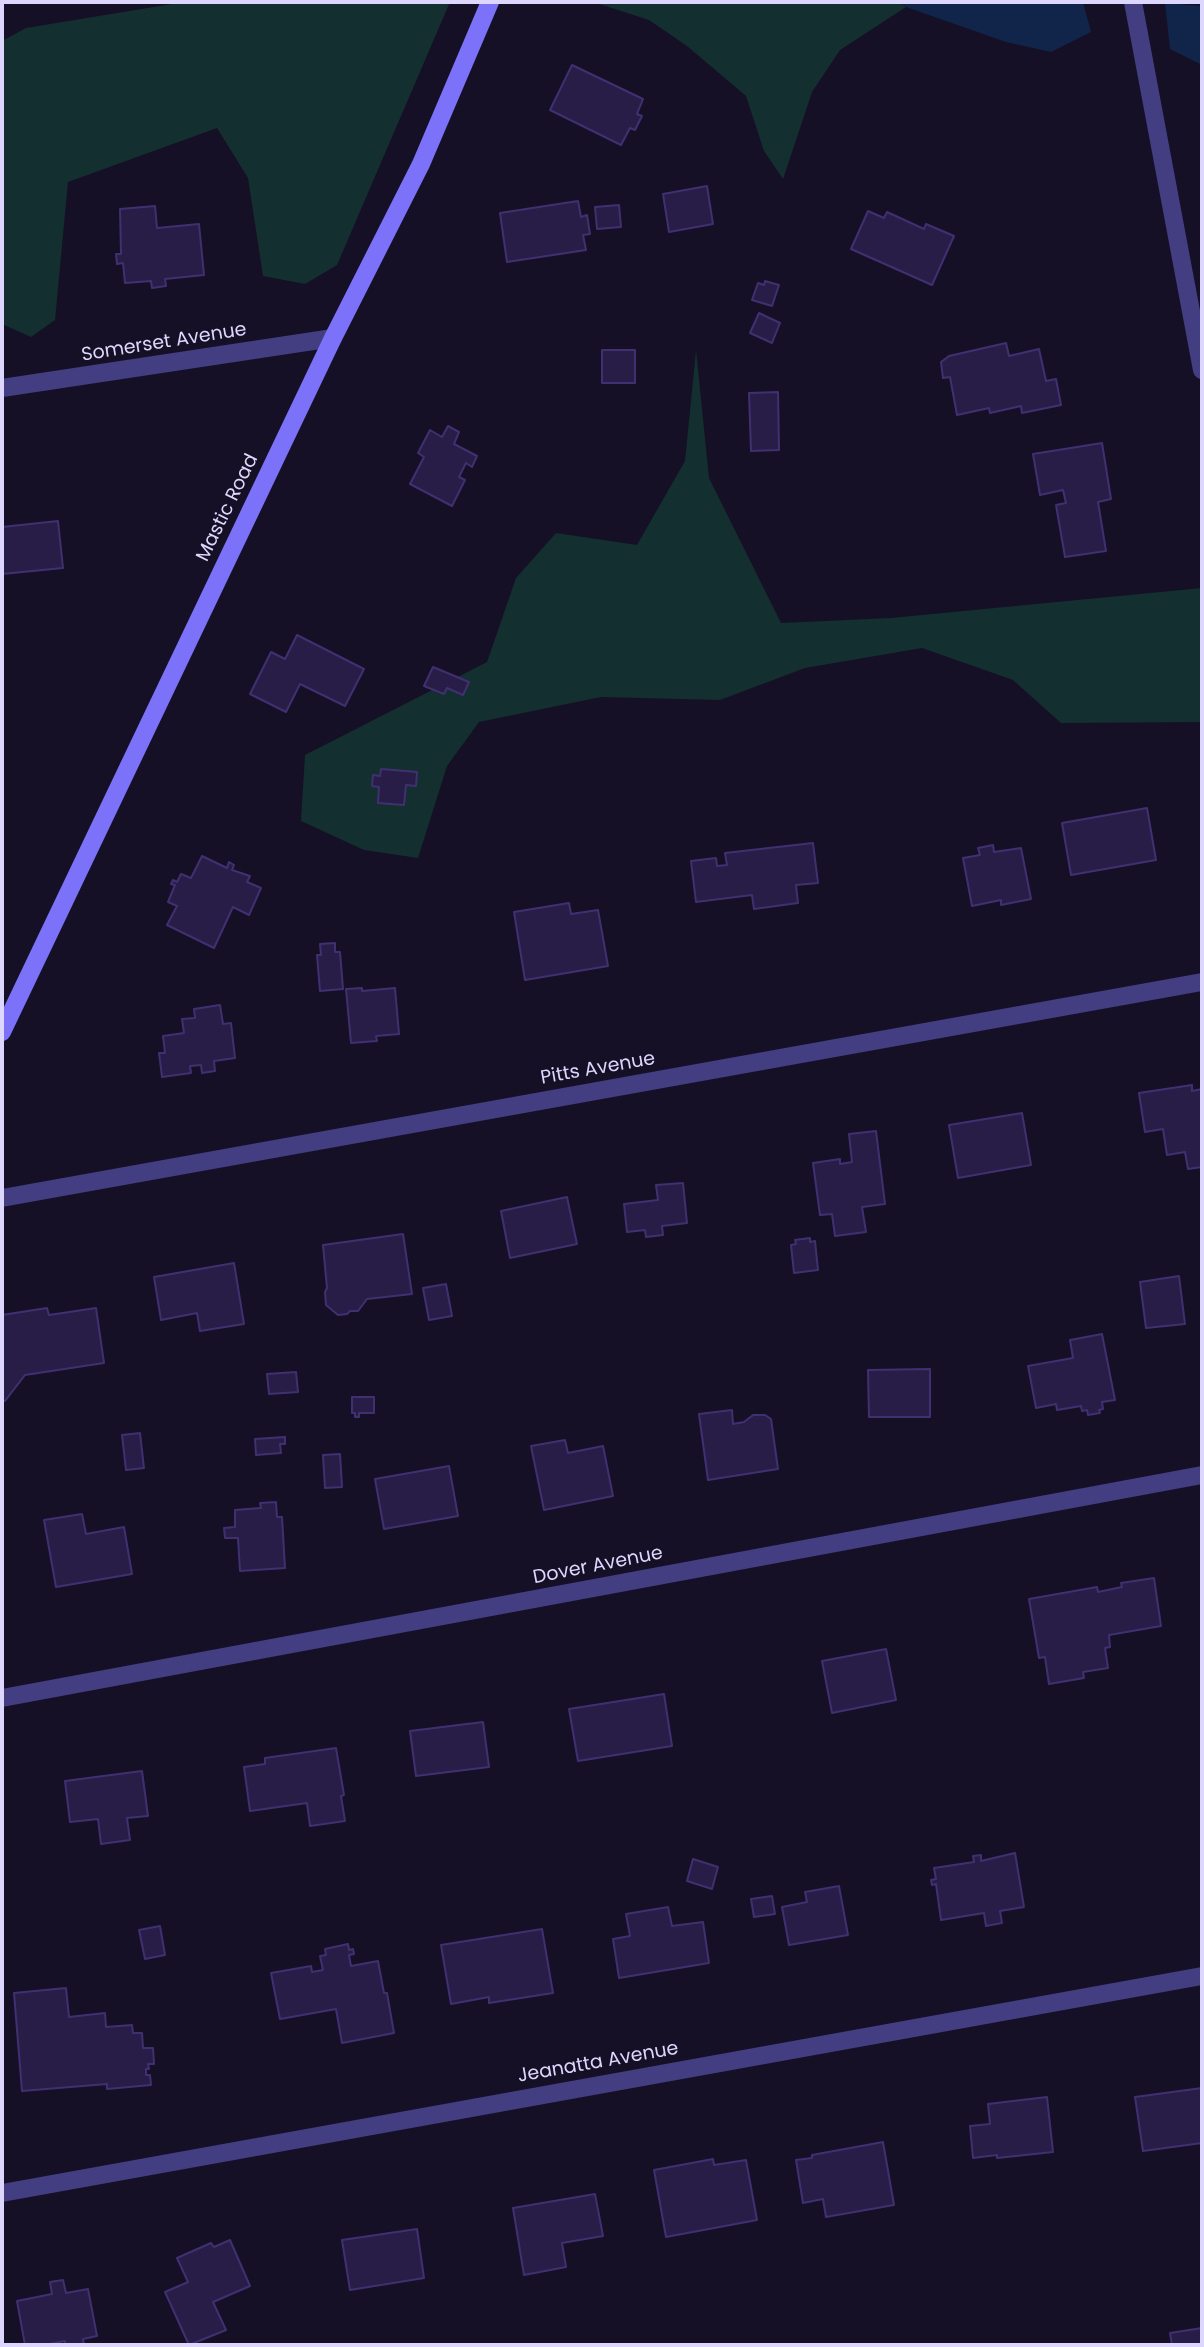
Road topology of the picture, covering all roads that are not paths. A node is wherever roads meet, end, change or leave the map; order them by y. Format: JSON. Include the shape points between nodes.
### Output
{"nodes":[{"id":1,"x":490,"y":2,"type":"edge"},
{"id":2,"x":1133,"y":2,"type":"edge"},
{"id":3,"x":333,"y":338,"type":"junction"},
{"id":4,"x":1202,"y":370,"type":"edge"},
{"id":5,"x":2,"y":388,"type":"edge"},
{"id":6,"x":1202,"y":982,"type":"edge"},
{"id":7,"x":2,"y":1032,"type":"edge"},
{"id":8,"x":2,"y":1198,"type":"edge"},
{"id":9,"x":1202,"y":1475,"type":"edge"},
{"id":10,"x":2,"y":1698,"type":"edge"},
{"id":11,"x":1202,"y":1976,"type":"edge"},
{"id":12,"x":2,"y":2193,"type":"edge"}],
"edges":[{"from":1,"to":3,"type":"main road","name":"Mastic Road","via":[[421,164]]},
{"from":2,"to":4,"type":"street"},
{"from":3,"to":5,"type":"street","name":"Somerset Avenue"},
{"from":3,"to":7,"type":"main road","name":"Mastic Road"},
{"from":6,"to":8,"type":"street","name":"Pitts Avenue"},
{"from":9,"to":10,"type":"street","name":"Dover Avenue"},
{"from":11,"to":12,"type":"street","name":"Jeanatta Avenue"}]}
